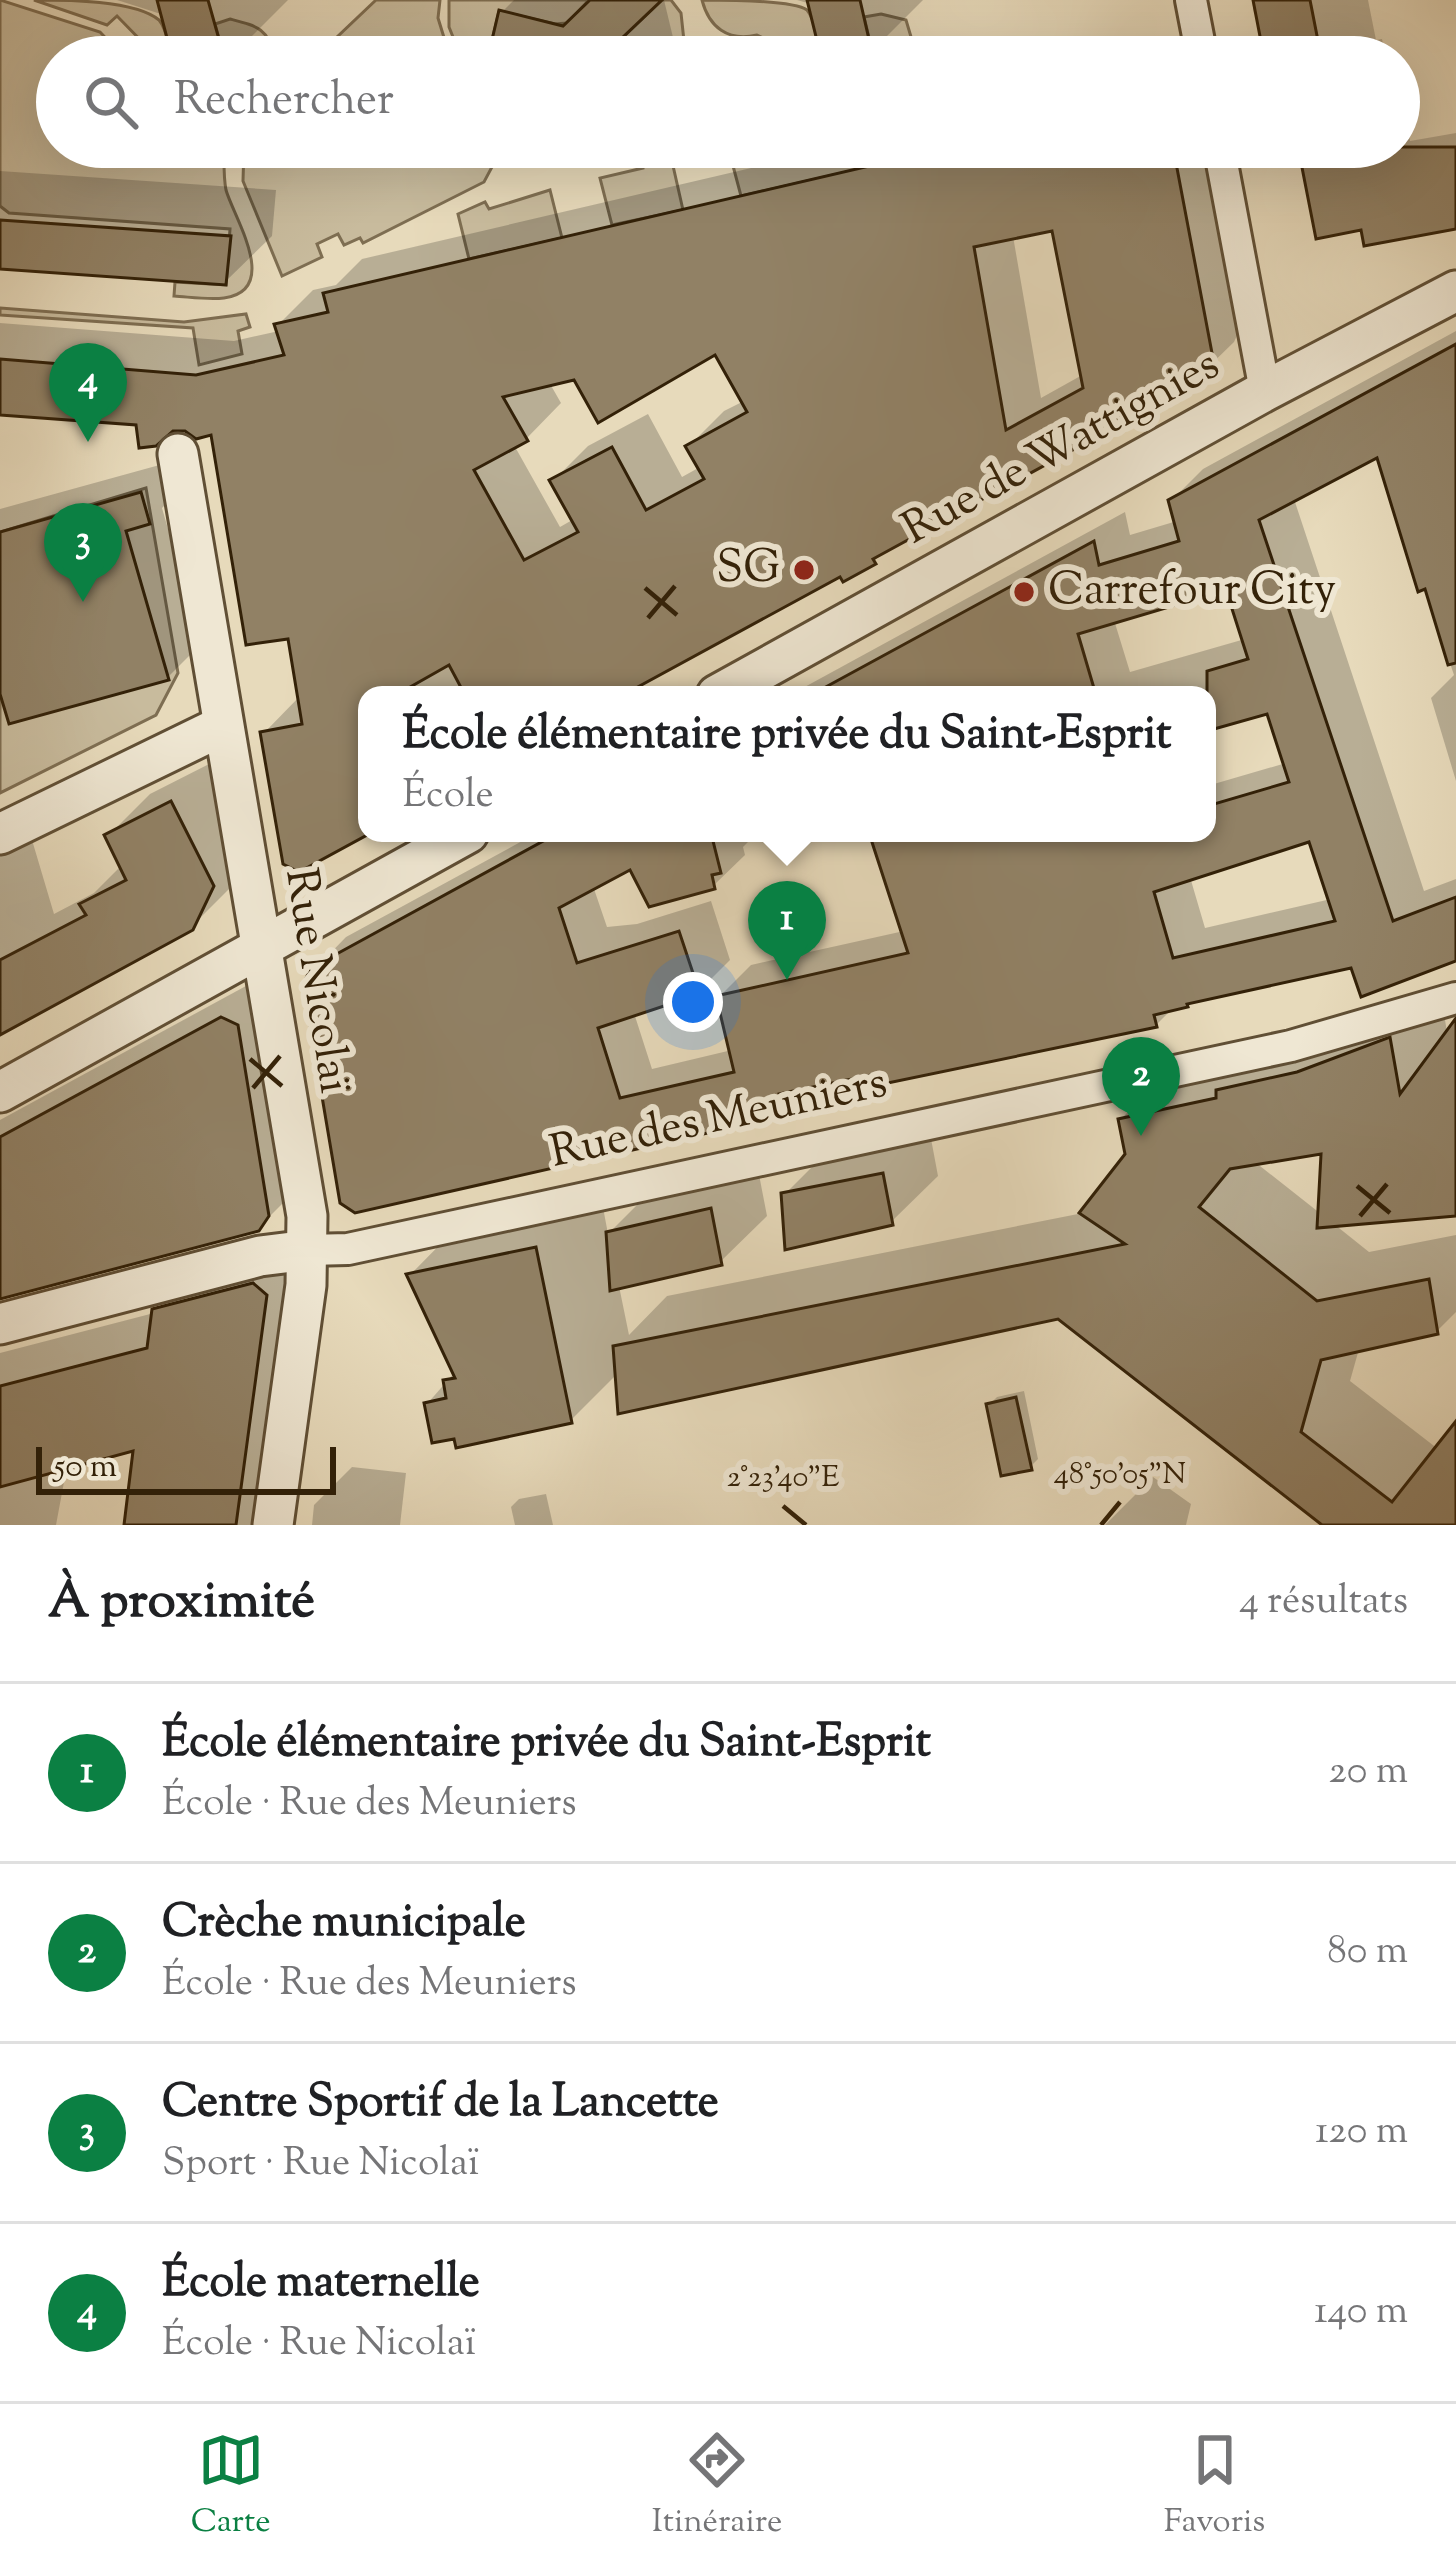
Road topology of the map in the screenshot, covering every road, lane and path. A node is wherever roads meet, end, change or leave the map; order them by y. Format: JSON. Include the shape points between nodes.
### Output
{"nodes":[{"id":1,"x":1190,"y":0,"type":"edge"},
{"id":2,"x":1198,"y":36,"type":"edge"},
{"id":3,"x":1223,"y":168,"type":"edge"},
{"id":4,"x":1456,"y":291,"type":"edge"},
{"id":5,"x":1264,"y":391,"type":"junction"},
{"id":6,"x":178,"y":454,"type":"dead end"},
{"id":7,"x":732,"y":686,"type":"edge"},
{"id":8,"x":222,"y":726,"type":"junction"},
{"id":9,"x":0,"y":834,"type":"edge"},
{"id":10,"x":452,"y":842,"type":"edge"},
{"id":11,"x":260,"y":949,"type":"junction"},
{"id":12,"x":1456,"y":998,"type":"edge"},
{"id":13,"x":0,"y":1092,"type":"edge"},
{"id":14,"x":308,"y":1250,"type":"junction"},
{"id":15,"x":0,"y":1324,"type":"edge"},
{"id":16,"x":273,"y":1525,"type":"edge"}],
"edges":[{"from":1,"to":2,"type":"street"},
{"from":3,"to":5,"type":"street"},
{"from":4,"to":5,"type":"street","name":"Rue de Wattignies"},
{"from":5,"to":7,"type":"street","name":"Rue de Wattignies"},
{"from":6,"to":8,"type":"street","name":"Rue Nicolaï"},
{"from":8,"to":9,"type":"street"},
{"from":8,"to":11,"type":"street","name":"Rue Nicolaï"},
{"from":10,"to":11,"type":"street"},
{"from":11,"to":13,"type":"street"},
{"from":11,"to":14,"type":"street","name":"Rue Nicolaï"},
{"from":12,"to":14,"type":"street","name":"Rue des Meuniers","via":[[1291,1046],[348,1249]]},
{"from":14,"to":15,"type":"street","name":"Rue des Meuniers"},
{"from":14,"to":16,"type":"street","name":"Rue Nicolaï"}]}
